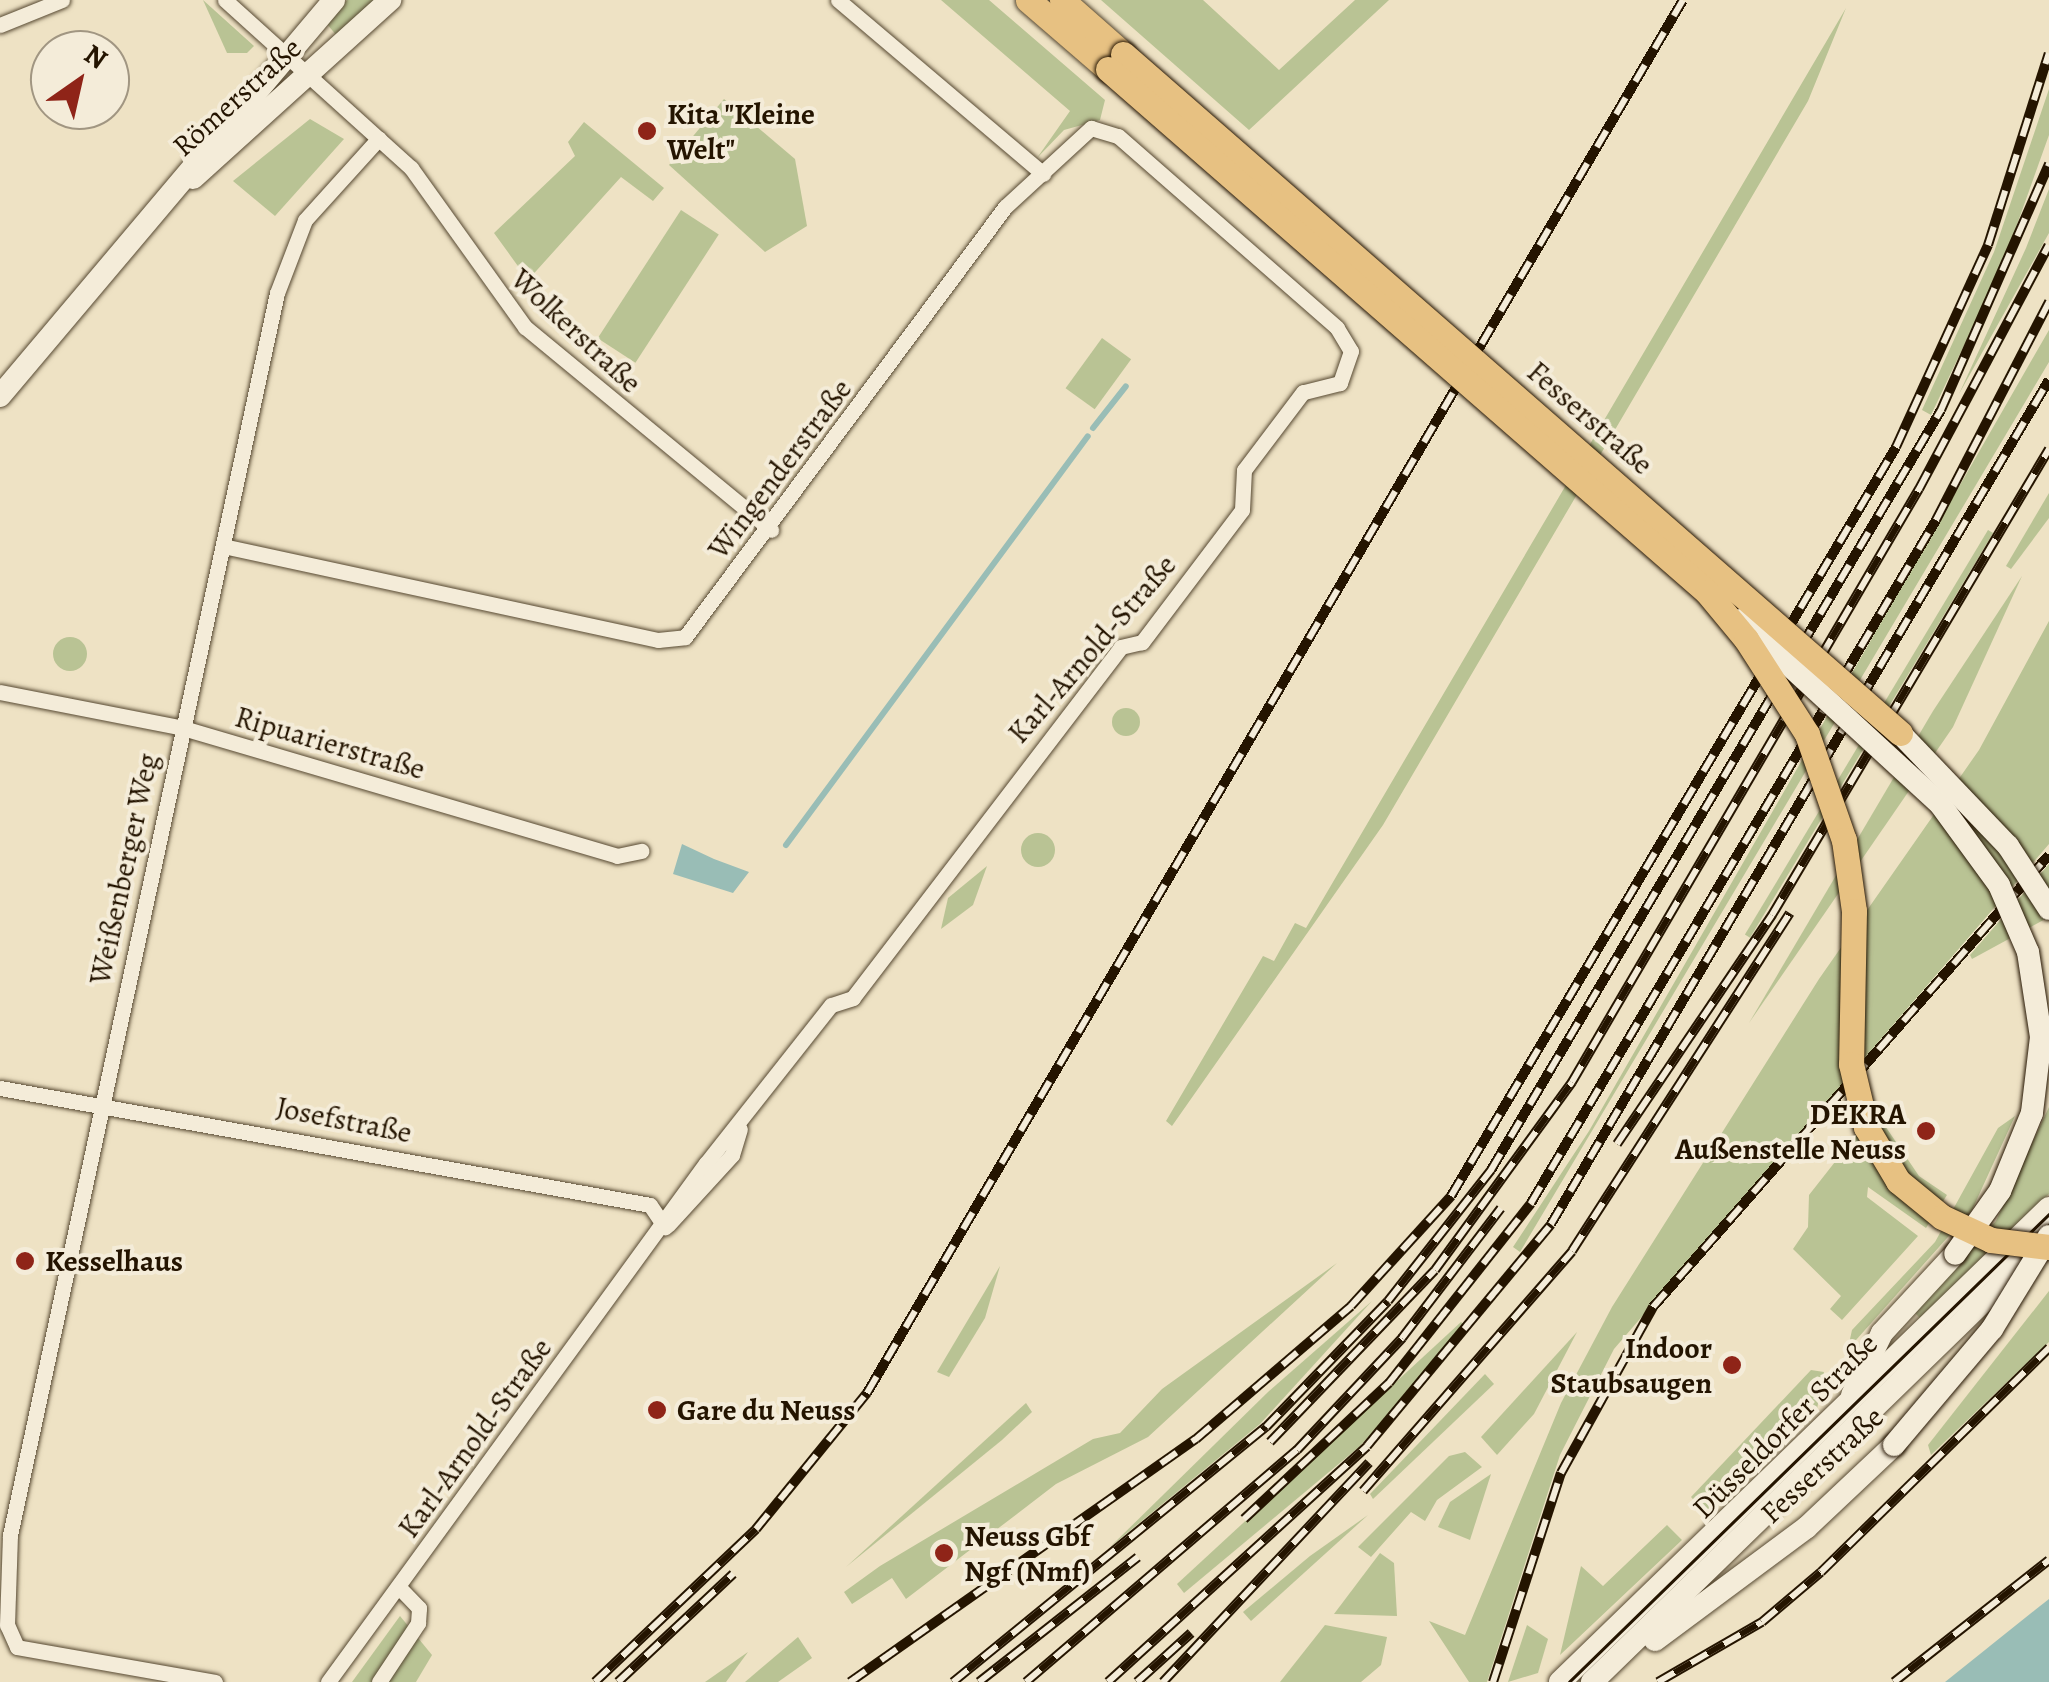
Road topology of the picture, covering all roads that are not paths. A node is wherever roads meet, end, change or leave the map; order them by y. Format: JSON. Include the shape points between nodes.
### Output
{"nodes":[{"id":1,"x":62,"y":0,"type":"edge"},
{"id":2,"x":225,"y":0,"type":"edge"},
{"id":3,"x":334,"y":0,"type":"edge"},
{"id":4,"x":390,"y":0,"type":"edge"},
{"id":5,"x":838,"y":0,"type":"edge"},
{"id":6,"x":1028,"y":0,"type":"edge"},
{"id":7,"x":1062,"y":0,"type":"edge"},
{"id":8,"x":0,"y":25,"type":"edge"},
{"id":9,"x":283,"y":58,"type":"junction"},
{"id":10,"x":1116,"y":62,"type":"junction"},
{"id":11,"x":305,"y":76,"type":"junction"},
{"id":12,"x":379,"y":138,"type":"junction"},
{"id":13,"x":1043,"y":174,"type":"junction"},
{"id":14,"x":168,"y":198,"type":"junction"},
{"id":15,"x":0,"y":396,"type":"edge"},
{"id":16,"x":771,"y":530,"type":"junction"},
{"id":17,"x":223,"y":546,"type":"junction"},
{"id":18,"x":1708,"y":592,"type":"junction"},
{"id":19,"x":0,"y":692,"type":"edge"},
{"id":20,"x":182,"y":728,"type":"junction"},
{"id":21,"x":1900,"y":733,"type":"joint"},
{"id":22,"x":641,"y":851,"type":"dead end"},
{"id":23,"x":2049,"y":909,"type":"edge"},
{"id":24,"x":0,"y":1088,"type":"edge"},
{"id":25,"x":100,"y":1102,"type":"junction"},
{"id":26,"x":2049,"y":1208,"type":"edge"},
{"id":27,"x":665,"y":1228,"type":"junction"},
{"id":28,"x":2049,"y":1236,"type":"edge"},
{"id":29,"x":2049,"y":1247,"type":"edge"},
{"id":30,"x":1817,"y":1437,"type":"junction"},
{"id":31,"x":400,"y":1586,"type":"junction"},
{"id":32,"x":215,"y":1682,"type":"edge"},
{"id":33,"x":328,"y":1682,"type":"edge"},
{"id":34,"x":380,"y":1682,"type":"edge"},
{"id":35,"x":1560,"y":1682,"type":"edge"},
{"id":36,"x":1594,"y":1682,"type":"edge"}],
"edges":[{"from":1,"to":8,"type":"street"},
{"from":2,"to":9,"type":"street"},
{"from":3,"to":9,"type":"main road","name":"Römerstraße"},
{"from":4,"to":11,"type":"main road","name":"Römerstraße"},
{"from":5,"to":13,"type":"street"},
{"from":6,"to":10,"type":"main road","name":"Fesserstraße"},
{"from":7,"to":10,"type":"main road","name":"Fesserstraße"},
{"from":9,"to":11,"type":"street"},
{"from":9,"to":14,"type":"main road","name":"Römerstraße"},
{"from":10,"to":18,"type":"main road","name":"Fesserstraße","bridge":true},
{"from":10,"to":21,"type":"main road","name":"Fesserstraße","bridge":true},
{"from":11,"to":12,"type":"street"},
{"from":11,"to":14,"type":"main road","name":"Römerstraße"},
{"from":12,"to":16,"type":"street","name":"Wolkerstraße","via":[[423,182],[473,267],[525,327]]},
{"from":12,"to":17,"type":"street","name":"Weißenberger Weg","via":[[294,238]]},
{"from":13,"to":16,"type":"street","name":"Wingenderstraße","via":[[1005,207]]},
{"from":13,"to":27,"type":"street","name":"Karl-Arnold-Straße","via":[[1080,130],[1111,131],[1338,328],[1351,363],[1340,383],[1303,392],[1244,470],[1242,510],[1151,630],[1121,647],[854,998],[830,1005]]},
{"from":14,"to":15,"type":"main road","name":"Römerstraße"},
{"from":16,"to":17,"type":"street","name":"Wingenderstraße","via":[[694,628],[662,640]]},
{"from":17,"to":20,"type":"street","name":"Weißenberger Weg"},
{"from":18,"to":29,"type":"main road","name":"Fesserstraße","bridge":true,"via":[[1790,703],[1833,798],[1854,911],[1851,1064],[1881,1157],[1920,1202],[1962,1229]]},
{"from":18,"to":30,"type":"main road","name":"Fesserstraße","bridge":true,"via":[[1940,804],[2020,930],[2039,1008],[2032,1113],[2000,1191],[1955,1254],[1882,1333],[1851,1397]]},
{"from":19,"to":20,"type":"street","name":"Ripuarierstraße"},
{"from":20,"to":22,"type":"street","name":"Ripuarierstraße","via":[[618,856]]},
{"from":20,"to":25,"type":"street","name":"Weißenberger Weg"},
{"from":21,"to":23,"type":"main road","name":"Fesserstraße","bridge":true,"via":[[2008,846]]},
{"from":24,"to":25,"type":"street","name":"Josefstraße"},
{"from":25,"to":27,"type":"street","name":"Josefstraße","via":[[650,1205]]},
{"from":25,"to":32,"type":"street","name":"Weißenberger Weg","via":[[12,1519],[6,1626],[17,1647],[33,1652]]},
{"from":26,"to":30,"type":"main road","name":"Düsseldorfer Straße"},
{"from":27,"to":31,"type":"street","name":"Karl-Arnold-Straße"},
{"from":28,"to":36,"type":"main road","name":"Düsseldorfer Straße"},
{"from":28,"to":36,"type":"main road","name":"Fesserstraße","bridge":true,"via":[[1992,1329],[1894,1445],[1806,1528]]},
{"from":30,"to":35,"type":"main road","name":"Düsseldorfer Straße"},
{"from":31,"to":33,"type":"street","name":"Karl-Arnold-Straße"},
{"from":31,"to":34,"type":"street","via":[[420,1608],[418,1623]]}]}
